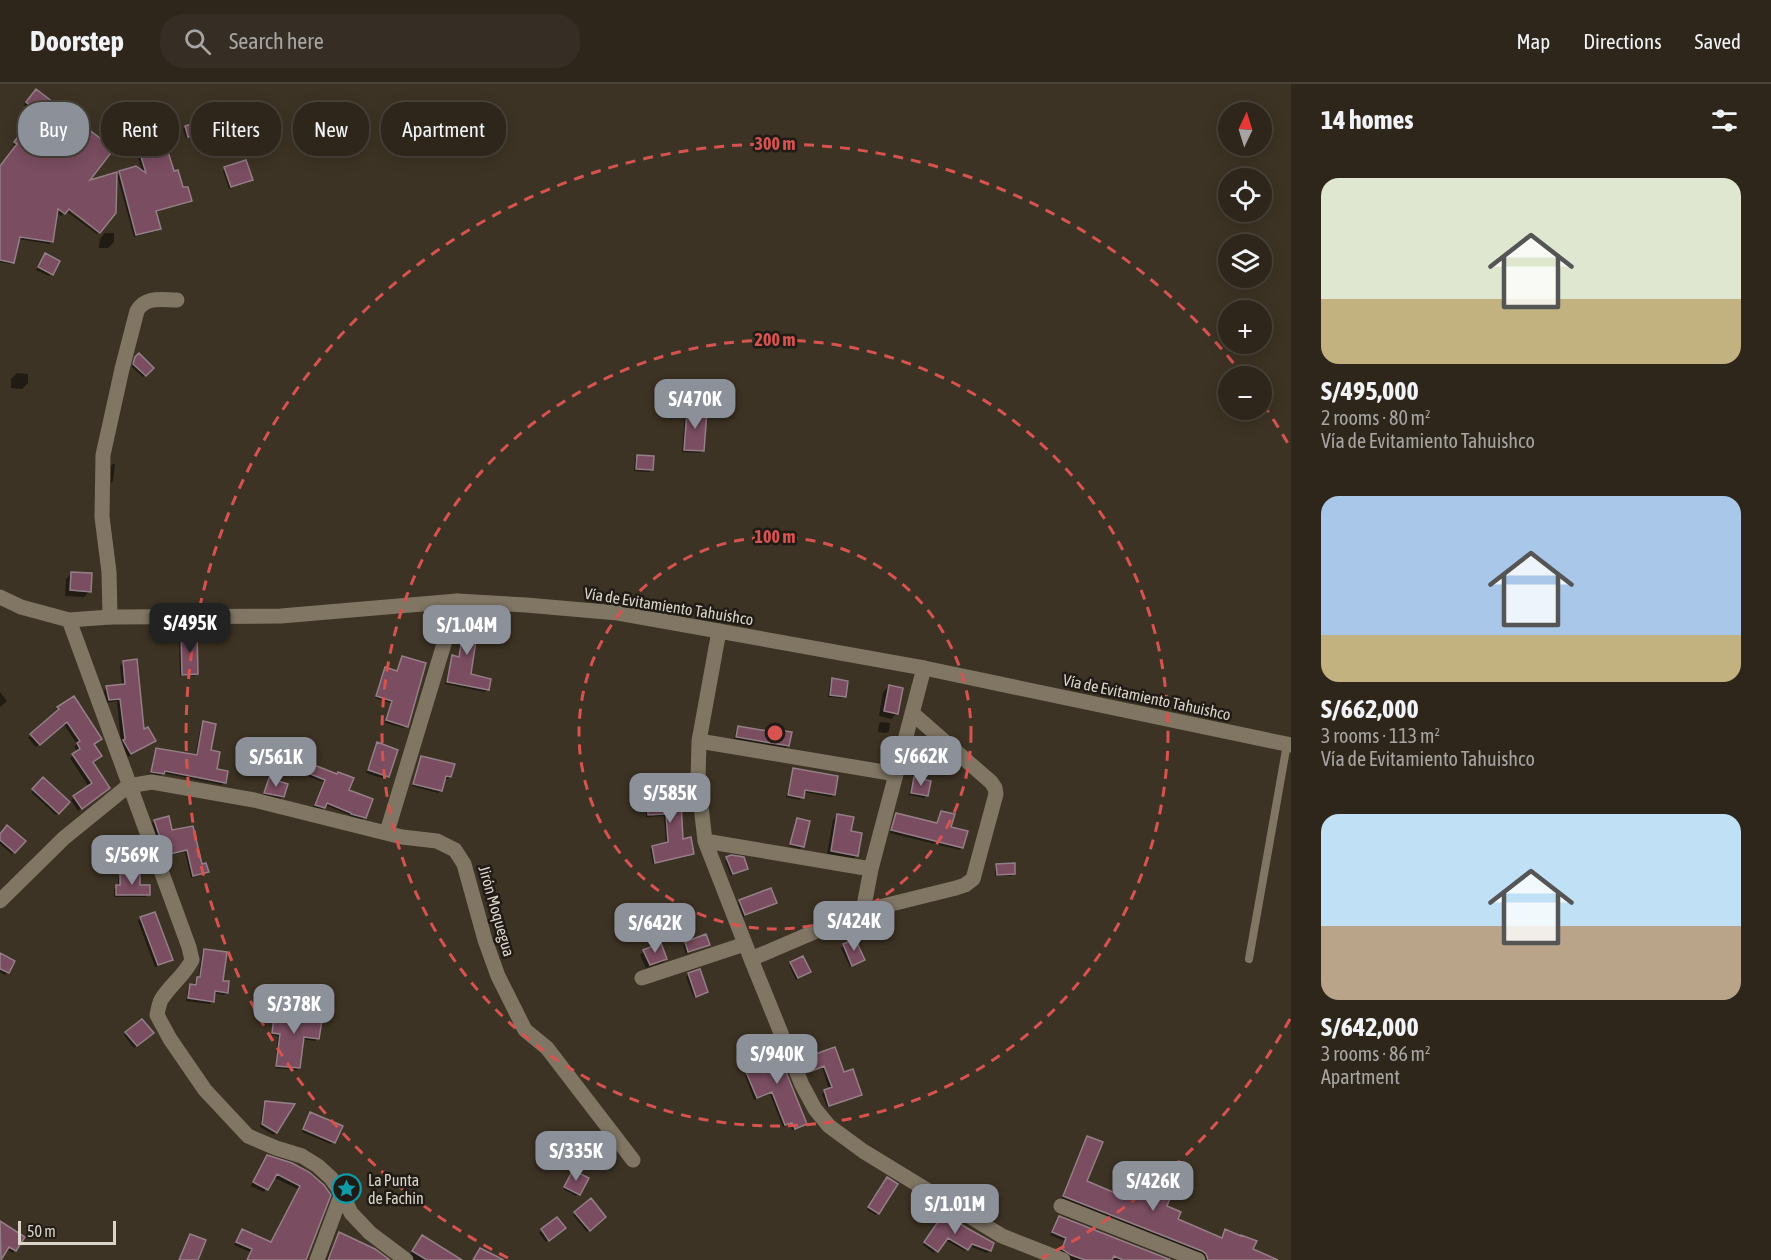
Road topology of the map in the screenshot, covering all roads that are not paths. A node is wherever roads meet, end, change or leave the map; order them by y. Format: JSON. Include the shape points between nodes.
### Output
{"nodes":[{"id":1,"x":177,"y":300,"type":"dead end"},
{"id":2,"x":0,"y":597,"type":"edge"},
{"id":3,"x":457,"y":601,"type":"junction"},
{"id":4,"x":110,"y":617,"type":"junction"},
{"id":5,"x":69,"y":620,"type":"junction"},
{"id":6,"x":719,"y":631,"type":"junction"},
{"id":7,"x":924,"y":668,"type":"junction"},
{"id":8,"x":912,"y":714,"type":"junction"},
{"id":9,"x":699,"y":741,"type":"junction"},
{"id":10,"x":1289,"y":744,"type":"edge"},
{"id":11,"x":896,"y":774,"type":"junction"},
{"id":12,"x":128,"y":786,"type":"junction"},
{"id":13,"x":387,"y":832,"type":"junction"},
{"id":14,"x":705,"y":841,"type":"junction"},
{"id":15,"x":871,"y":869,"type":"junction"},
{"id":16,"x":0,"y":901,"type":"edge"},
{"id":17,"x":863,"y":911,"type":"junction"},
{"id":18,"x":745,"y":944,"type":"junction"},
{"id":19,"x":751,"y":959,"type":"junction"},
{"id":20,"x":1249,"y":959,"type":"dead end"},
{"id":21,"x":642,"y":978,"type":"dead end"},
{"id":22,"x":633,"y":1160,"type":"dead end"},
{"id":23,"x":342,"y":1193,"type":"junction"},
{"id":24,"x":1061,"y":1206,"type":"dead end"},
{"id":25,"x":317,"y":1260,"type":"edge"},
{"id":26,"x":406,"y":1260,"type":"edge"},
{"id":27,"x":1063,"y":1260,"type":"edge"},
{"id":28,"x":1198,"y":1260,"type":"edge"}],
"edges":[{"from":1,"to":4,"type":"street","via":[[151,299],[141,303],[137,310],[103,455],[102,517]]},
{"from":2,"to":5,"type":"street","name":"Vía de Evitamiento Tahuishco"},
{"from":3,"to":4,"type":"street","name":"Vía de Evitamiento Tahuishco","via":[[281,616]]},
{"from":3,"to":6,"type":"street","name":"Vía de Evitamiento Tahuishco","via":[[618,613]]},
{"from":3,"to":13,"type":"street"},
{"from":4,"to":5,"type":"street","name":"Vía de Evitamiento Tahuishco"},
{"from":5,"to":12,"type":"street"},
{"from":6,"to":7,"type":"street","name":"Vía de Evitamiento Tahuishco"},
{"from":6,"to":9,"type":"street"},
{"from":7,"to":8,"type":"street"},
{"from":7,"to":10,"type":"street","name":"Vía de Evitamiento Tahuishco"},
{"from":8,"to":11,"type":"street"},
{"from":8,"to":17,"type":"street","via":[[991,782],[996,794],[973,879],[956,888]]},
{"from":9,"to":11,"type":"street"},
{"from":9,"to":14,"type":"street"},
{"from":10,"to":20,"type":"lane"},
{"from":11,"to":15,"type":"street"},
{"from":12,"to":13,"type":"street","name":"Jirón Moquegua","via":[[171,784]]},
{"from":12,"to":16,"type":"street","via":[[64,838]]},
{"from":12,"to":23,"type":"street","via":[[192,960],[160,1001],[157,1015],[205,1090],[248,1136],[302,1156],[331,1178]]},
{"from":13,"to":22,"type":"street","name":"Jirón Moquegua","via":[[437,841],[455,850],[464,864],[498,976],[525,1030],[548,1048]]},
{"from":14,"to":15,"type":"street"},
{"from":14,"to":18,"type":"street"},
{"from":15,"to":17,"type":"street"},
{"from":17,"to":19,"type":"street"},
{"from":18,"to":19,"type":"street"},
{"from":18,"to":21,"type":"street"},
{"from":19,"to":27,"type":"street","via":[[802,1085],[829,1126],[862,1151],[1002,1236]]},
{"from":23,"to":25,"type":"street"},
{"from":23,"to":26,"type":"street","via":[[351,1213],[370,1233]]},
{"from":24,"to":28,"type":"street"}]}
